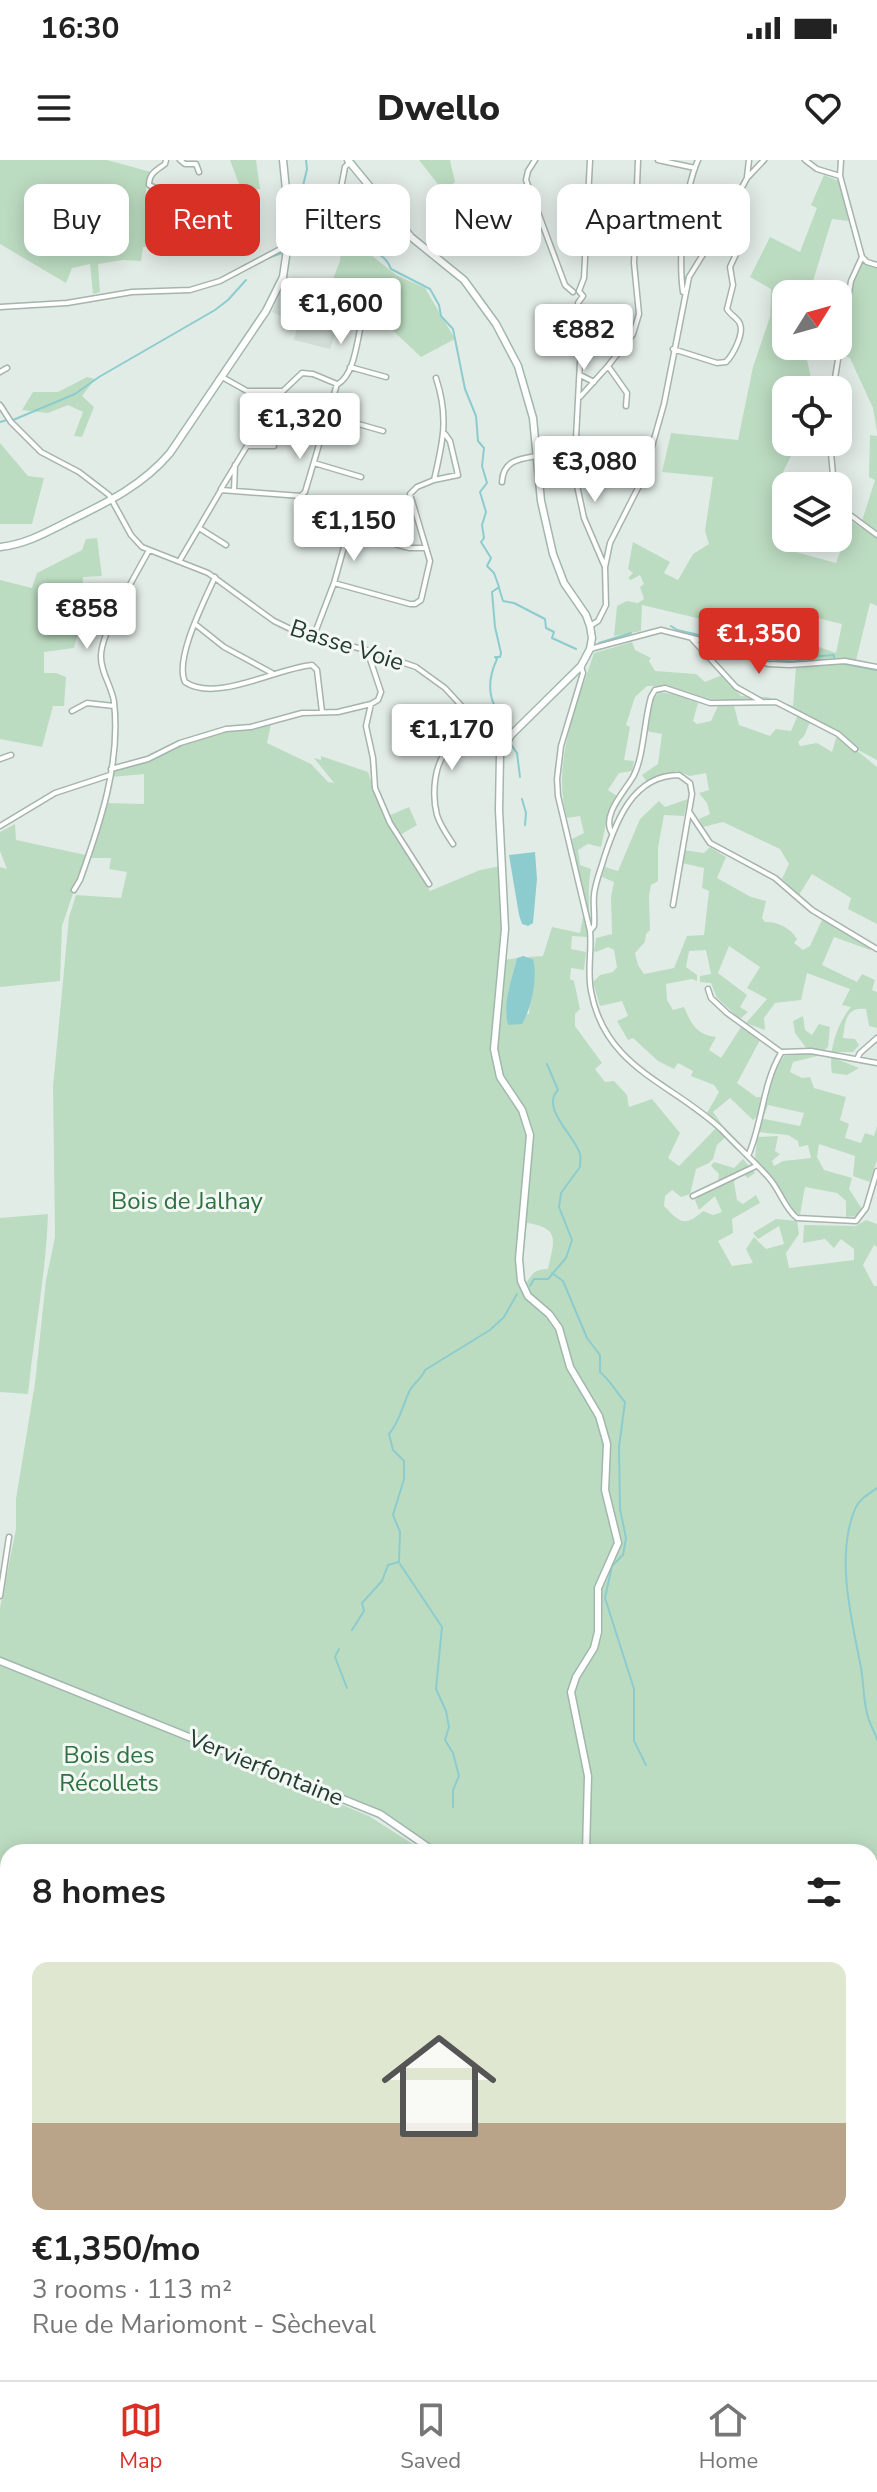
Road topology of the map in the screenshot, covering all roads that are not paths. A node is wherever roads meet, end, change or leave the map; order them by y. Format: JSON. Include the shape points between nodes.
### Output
{"nodes":[{"id":1,"x":166,"y":160,"type":"edge"},
{"id":2,"x":180,"y":160,"type":"edge"},
{"id":3,"x":283,"y":160,"type":"edge"},
{"id":4,"x":535,"y":160,"type":"edge"},
{"id":5,"x":590,"y":160,"type":"edge"},
{"id":6,"x":638,"y":160,"type":"edge"},
{"id":7,"x":658,"y":160,"type":"edge"},
{"id":8,"x":698,"y":160,"type":"edge"},
{"id":9,"x":749,"y":160,"type":"edge"},
{"id":10,"x":764,"y":160,"type":"edge"},
{"id":11,"x":805,"y":160,"type":"edge"},
{"id":12,"x":841,"y":160,"type":"edge"},
{"id":13,"x":350,"y":161,"type":"edge"},
{"id":14,"x":695,"y":168,"type":"junction"},
{"id":15,"x":199,"y":172,"type":"dead end"},
{"id":16,"x":840,"y":176,"type":"junction"},
{"id":17,"x":747,"y":178,"type":"junction"},
{"id":18,"x":149,"y":184,"type":"edge"},
{"id":19,"x":285,"y":184,"type":"edge"},
{"id":20,"x":342,"y":184,"type":"edge"},
{"id":21,"x":744,"y":184,"type":"edge"},
{"id":22,"x":276,"y":251,"type":"edge"},
{"id":23,"x":260,"y":253,"type":"edge"},
{"id":24,"x":288,"y":256,"type":"edge"},
{"id":25,"x":701,"y":256,"type":"edge"},
{"id":26,"x":735,"y":256,"type":"edge"},
{"id":27,"x":262,"y":257,"type":"junction"},
{"id":28,"x":862,"y":257,"type":"junction"},
{"id":29,"x":877,"y":265,"type":"edge"},
{"id":30,"x":576,"y":292,"type":"junction"},
{"id":31,"x":685,"y":294,"type":"junction"},
{"id":32,"x":578,"y":303,"type":"junction"},
{"id":33,"x":0,"y":307,"type":"edge"},
{"id":34,"x":362,"y":321,"type":"dead end"},
{"id":35,"x":673,"y":349,"type":"junction"},
{"id":36,"x":608,"y":366,"type":"junction"},
{"id":37,"x":350,"y":367,"type":"junction"},
{"id":38,"x":7,"y":368,"type":"dead end"},
{"id":39,"x":0,"y":372,"type":"edge"},
{"id":40,"x":580,"y":375,"type":"junction"},
{"id":41,"x":835,"y":376,"type":"edge"},
{"id":42,"x":222,"y":377,"type":"junction"},
{"id":43,"x":386,"y":377,"type":"dead end"},
{"id":44,"x":436,"y":378,"type":"dead end"},
{"id":45,"x":594,"y":382,"type":"junction"},
{"id":46,"x":337,"y":384,"type":"junction"},
{"id":47,"x":580,"y":397,"type":"junction"},
{"id":48,"x":0,"y":405,"type":"edge"},
{"id":49,"x":626,"y":406,"type":"dead end"},
{"id":50,"x":327,"y":415,"type":"junction"},
{"id":51,"x":383,"y":431,"type":"dead end"},
{"id":52,"x":444,"y":433,"type":"junction"},
{"id":53,"x":274,"y":446,"type":"dead end"},
{"id":54,"x":536,"y":456,"type":"junction"},
{"id":55,"x":235,"y":463,"type":"junction"},
{"id":56,"x":314,"y":463,"type":"junction"},
{"id":57,"x":361,"y":477,"type":"dead end"},
{"id":58,"x":434,"y":480,"type":"junction"},
{"id":59,"x":502,"y":482,"type":"dead end"},
{"id":60,"x":221,"y":490,"type":"junction"},
{"id":61,"x":234,"y":490,"type":"junction"},
{"id":62,"x":113,"y":499,"type":"junction"},
{"id":63,"x":852,"y":516,"type":"edge"},
{"id":64,"x":199,"y":528,"type":"junction"},
{"id":65,"x":877,"y":535,"type":"edge"},
{"id":66,"x":226,"y":545,"type":"dead end"},
{"id":67,"x":0,"y":547,"type":"edge"},
{"id":68,"x":426,"y":548,"type":"junction"},
{"id":69,"x":149,"y":550,"type":"junction"},
{"id":70,"x":180,"y":560,"type":"junction"},
{"id":71,"x":605,"y":567,"type":"junction"},
{"id":72,"x":215,"y":577,"type":"junction"},
{"id":73,"x":334,"y":583,"type":"junction"},
{"id":74,"x":195,"y":624,"type":"junction"},
{"id":75,"x":590,"y":626,"type":"junction"},
{"id":76,"x":691,"y":637,"type":"junction"},
{"id":77,"x":313,"y":638,"type":"junction"},
{"id":78,"x":590,"y":649,"type":"junction"},
{"id":79,"x":367,"y":650,"type":"junction"},
{"id":80,"x":581,"y":666,"type":"junction"},
{"id":81,"x":877,"y":667,"type":"edge"},
{"id":82,"x":272,"y":673,"type":"junction"},
{"id":83,"x":761,"y":701,"type":"junction"},
{"id":84,"x":371,"y":704,"type":"junction"},
{"id":85,"x":114,"y":706,"type":"junction"},
{"id":86,"x":72,"y":711,"type":"dead end"},
{"id":87,"x":322,"y":712,"type":"junction"},
{"id":88,"x":494,"y":733,"type":"junction"},
{"id":89,"x":509,"y":738,"type":"junction"},
{"id":90,"x":855,"y":749,"type":"dead end"},
{"id":91,"x":11,"y":755,"type":"dead end"},
{"id":92,"x":0,"y":759,"type":"edge"},
{"id":93,"x":111,"y":772,"type":"junction"},
{"id":94,"x":690,"y":813,"type":"junction"},
{"id":95,"x":0,"y":826,"type":"edge"},
{"id":96,"x":612,"y":833,"type":"junction"},
{"id":97,"x":453,"y":844,"type":"dead end"},
{"id":98,"x":429,"y":884,"type":"dead end"},
{"id":99,"x":74,"y":890,"type":"dead end"},
{"id":100,"x":673,"y":905,"type":"dead end"},
{"id":101,"x":590,"y":931,"type":"junction"},
{"id":102,"x":877,"y":949,"type":"edge"},
{"id":103,"x":708,"y":989,"type":"dead end"},
{"id":104,"x":877,"y":1038,"type":"edge"},
{"id":105,"x":781,"y":1052,"type":"junction"},
{"id":106,"x":857,"y":1060,"type":"junction"},
{"id":107,"x":877,"y":1063,"type":"edge"},
{"id":108,"x":748,"y":1156,"type":"junction"},
{"id":109,"x":756,"y":1166,"type":"junction"},
{"id":110,"x":877,"y":1171,"type":"edge"},
{"id":111,"x":693,"y":1196,"type":"dead end"},
{"id":112,"x":9,"y":1537,"type":"dead end"},
{"id":113,"x":0,"y":1596,"type":"edge"},
{"id":114,"x":0,"y":1661,"type":"edge"},
{"id":115,"x":423,"y":1844,"type":"edge"},
{"id":116,"x":586,"y":1844,"type":"edge"}],
"edges":[{"from":1,"to":18,"type":"street"},
{"from":2,"to":15,"type":"street","via":[[196,164]]},
{"from":3,"to":19,"type":"main road"},
{"from":4,"to":30,"type":"street","via":[[526,180],[565,285]]},
{"from":5,"to":30,"type":"street","via":[[584,278]]},
{"from":6,"to":36,"type":"street","via":[[638,322]]},
{"from":7,"to":14,"type":"street"},
{"from":8,"to":14,"type":"street"},
{"from":9,"to":17,"type":"street"},
{"from":10,"to":17,"type":"street"},
{"from":11,"to":16,"type":"street"},
{"from":12,"to":16,"type":"street"},
{"from":13,"to":20,"type":"street"},
{"from":13,"to":54,"type":"main road","via":[[411,237],[464,280],[496,324],[525,385]]},
{"from":14,"to":31,"type":"street","via":[[686,200]]},
{"from":16,"to":28,"type":"street"},
{"from":17,"to":21,"type":"street"},
{"from":22,"to":27,"type":"street"},
{"from":23,"to":27,"type":"street"},
{"from":24,"to":42,"type":"main road","via":[[276,294]]},
{"from":25,"to":31,"type":"street"},
{"from":26,"to":35,"type":"street","via":[[726,307],[740,325],[732,355],[717,363]]},
{"from":27,"to":33,"type":"street","via":[[220,281],[190,290]]},
{"from":28,"to":29,"type":"street"},
{"from":28,"to":41,"type":"street","via":[[851,281]]},
{"from":30,"to":32,"type":"street","via":[[583,298]]},
{"from":30,"to":32,"type":"street","via":[[571,299]]},
{"from":31,"to":35,"type":"street"},
{"from":32,"to":40,"type":"street"},
{"from":34,"to":37,"type":"street"},
{"from":35,"to":71,"type":"street","via":[[643,478],[613,535]]},
{"from":36,"to":45,"type":"street"},
{"from":36,"to":49,"type":"street","via":[[627,393]]},
{"from":37,"to":43,"type":"street"},
{"from":37,"to":46,"type":"street"},
{"from":38,"to":39,"type":"street"},
{"from":40,"to":45,"type":"street"},
{"from":40,"to":47,"type":"street"},
{"from":42,"to":46,"type":"street","via":[[247,391],[283,391],[302,373]]},
{"from":42,"to":62,"type":"main road","via":[[160,464]]},
{"from":44,"to":52,"type":"street"},
{"from":45,"to":47,"type":"street"},
{"from":46,"to":50,"type":"street"},
{"from":47,"to":71,"type":"street","via":[[576,481],[584,518]]},
{"from":48,"to":62,"type":"street","via":[[41,452],[79,472]]},
{"from":50,"to":51,"type":"street"},
{"from":50,"to":56,"type":"street"},
{"from":52,"to":58,"type":"street"},
{"from":52,"to":58,"type":"street","via":[[458,475]]},
{"from":53,"to":55,"type":"street","via":[[250,444]]},
{"from":54,"to":59,"type":"street","via":[[507,465]]},
{"from":54,"to":75,"type":"main road","via":[[556,566]]},
{"from":55,"to":60,"type":"street"},
{"from":55,"to":61,"type":"street"},
{"from":56,"to":57,"type":"street"},
{"from":56,"to":61,"type":"street","via":[[301,496]]},
{"from":58,"to":68,"type":"street","via":[[410,494]]},
{"from":60,"to":61,"type":"street"},
{"from":60,"to":64,"type":"street"},
{"from":62,"to":67,"type":"main road","via":[[35,539]]},
{"from":62,"to":69,"type":"street","via":[[131,535]]},
{"from":63,"to":65,"type":"street"},
{"from":64,"to":66,"type":"street"},
{"from":64,"to":70,"type":"street"},
{"from":68,"to":73,"type":"street","via":[[355,533],[346,540]]},
{"from":68,"to":73,"type":"street","via":[[429,573],[415,604]]},
{"from":69,"to":70,"type":"street","name":"Basse Voie"},
{"from":69,"to":85,"type":"street","via":[[104,639],[101,665]]},
{"from":70,"to":72,"type":"street","name":"Basse Voie"},
{"from":71,"to":75,"type":"street","via":[[606,605]]},
{"from":72,"to":74,"type":"street"},
{"from":72,"to":77,"type":"street","name":"Basse Voie","via":[[274,621]]},
{"from":73,"to":77,"type":"street"},
{"from":74,"to":82,"type":"street"},
{"from":74,"to":82,"type":"street","via":[[181,673],[185,682],[224,688]]},
{"from":75,"to":78,"type":"main road"},
{"from":76,"to":78,"type":"street","via":[[655,631]]},
{"from":76,"to":81,"type":"street","via":[[768,664],[855,661]]},
{"from":76,"to":83,"type":"street","via":[[736,687]]},
{"from":77,"to":79,"type":"street","name":"Basse Voie"},
{"from":78,"to":80,"type":"main road"},
{"from":79,"to":84,"type":"street","via":[[381,692]]},
{"from":79,"to":88,"type":"street","name":"Basse Voie","via":[[431,676],[469,717]]},
{"from":80,"to":89,"type":"main road"},
{"from":80,"to":101,"type":"street","via":[[557,779]]},
{"from":82,"to":87,"type":"street","via":[[315,666]]},
{"from":83,"to":90,"type":"street","via":[[789,707]]},
{"from":83,"to":96,"type":"street","via":[[710,703],[665,688],[652,693],[635,773],[610,819]]},
{"from":84,"to":87,"type":"street"},
{"from":84,"to":98,"type":"street","via":[[366,726],[375,788],[390,823]]},
{"from":85,"to":86,"type":"street","via":[[87,703]]},
{"from":85,"to":93,"type":"street"},
{"from":87,"to":93,"type":"street","via":[[215,732]]},
{"from":88,"to":89,"type":"street","name":"Basse Voie"},
{"from":88,"to":97,"type":"street","via":[[489,742],[450,748],[437,770],[437,815]]},
{"from":89,"to":116,"type":"main road","via":[[498,772],[505,929],[494,1049],[500,1077],[522,1110],[530,1135],[520,1278],[528,1296],[559,1328],[570,1367],[599,1416],[607,1444],[605,1490],[618,1543],[598,1588],[594,1648],[571,1692],[588,1776]]},
{"from":91,"to":92,"type":"street"},
{"from":93,"to":95,"type":"street","via":[[55,793]]},
{"from":93,"to":99,"type":"street","via":[[102,815]]},
{"from":94,"to":96,"type":"street","via":[[690,783],[672,775],[637,792]]},
{"from":94,"to":100,"type":"street"},
{"from":94,"to":102,"type":"street","via":[[710,843],[775,878],[812,910]]},
{"from":96,"to":101,"type":"street","via":[[594,893],[595,922]]},
{"from":101,"to":108,"type":"street","via":[[591,995],[613,1043],[649,1079],[701,1111]]},
{"from":103,"to":105,"type":"street","via":[[727,1013]]},
{"from":104,"to":106,"type":"street"},
{"from":105,"to":106,"type":"street","via":[[811,1051]]},
{"from":105,"to":108,"type":"street","via":[[768,1079]]},
{"from":106,"to":107,"type":"street"},
{"from":108,"to":109,"type":"street"},
{"from":109,"to":110,"type":"street","via":[[793,1216],[803,1220],[860,1218]]},
{"from":109,"to":111,"type":"street"},
{"from":112,"to":113,"type":"street"},
{"from":114,"to":115,"type":"main road","name":"Vervierfontaine","via":[[380,1814]]}]}
